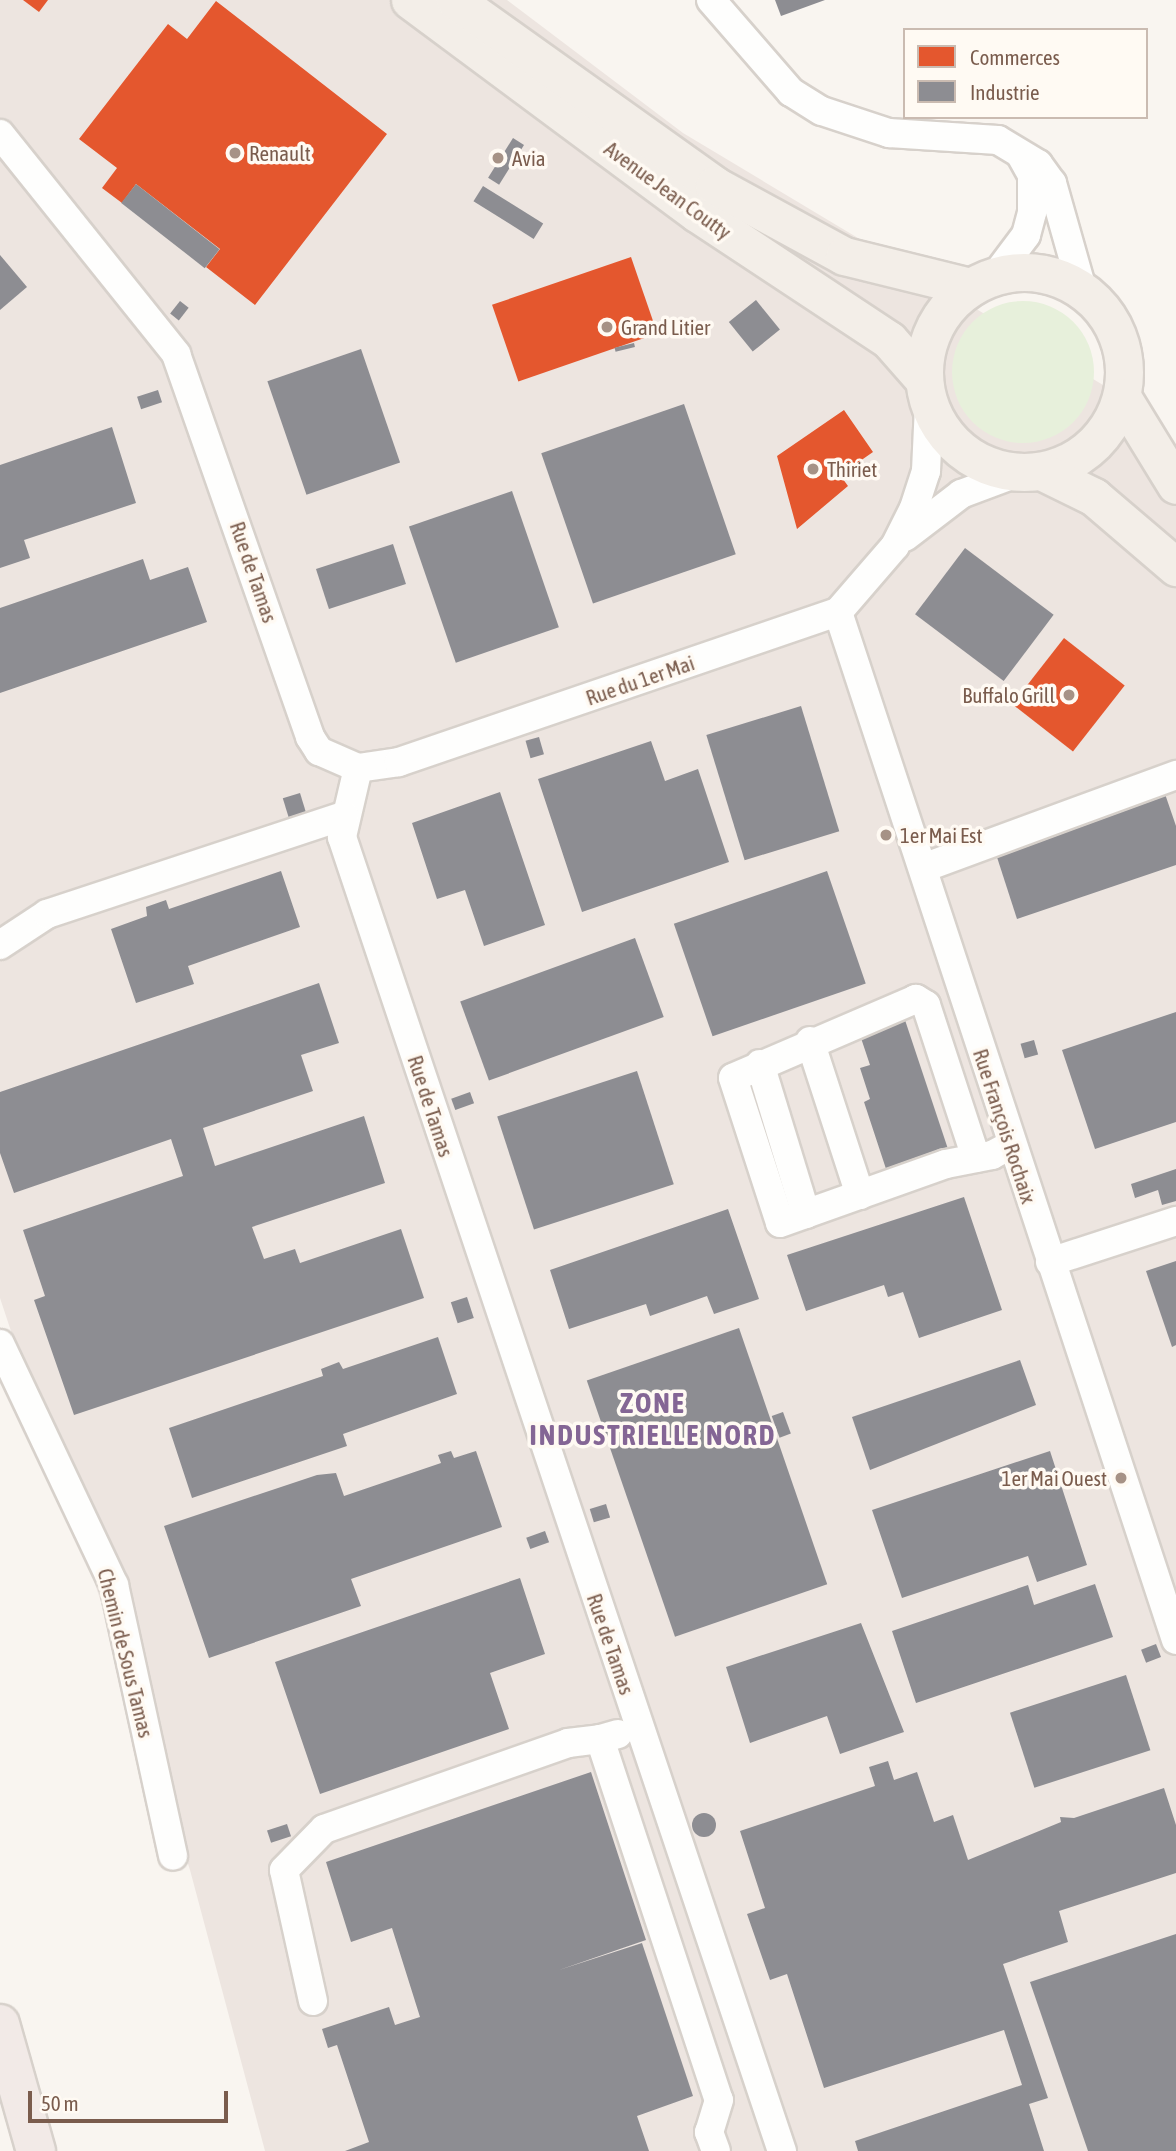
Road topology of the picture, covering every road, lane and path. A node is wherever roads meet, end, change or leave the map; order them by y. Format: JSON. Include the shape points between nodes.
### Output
{"nodes":[{"id":1,"x":410,"y":0,"type":"edge"},
{"id":2,"x":455,"y":0,"type":"edge"},
{"id":3,"x":711,"y":0,"type":"edge"},
{"id":4,"x":0,"y":134,"type":"edge"},
{"id":5,"x":1017,"y":150,"type":"junction"},
{"id":6,"x":983,"y":281,"type":"junction"},
{"id":7,"x":1082,"y":289,"type":"junction"},
{"id":8,"x":926,"y":393,"type":"junction"},
{"id":9,"x":1122,"y":397,"type":"junction"},
{"id":10,"x":1029,"y":472,"type":"junction"},
{"id":11,"x":1176,"y":485,"type":"edge"},
{"id":12,"x":895,"y":546,"type":"junction"},
{"id":13,"x":1176,"y":567,"type":"edge"},
{"id":14,"x":838,"y":612,"type":"junction"},
{"id":15,"x":358,"y":768,"type":"junction"},
{"id":16,"x":1176,"y":775,"type":"edge"},
{"id":17,"x":344,"y":816,"type":"junction"},
{"id":18,"x":923,"y":868,"type":"junction"},
{"id":19,"x":0,"y":945,"type":"edge"},
{"id":20,"x":810,"y":1041,"type":"junction"},
{"id":21,"x":1011,"y":1145,"type":"junction"},
{"id":22,"x":976,"y":1158,"type":"junction"},
{"id":23,"x":860,"y":1195,"type":"junction"},
{"id":24,"x":1176,"y":1221,"type":"edge"},
{"id":25,"x":1050,"y":1262,"type":"junction"},
{"id":26,"x":0,"y":1344,"type":"edge"},
{"id":27,"x":1176,"y":1640,"type":"edge"},
{"id":28,"x":640,"y":1728,"type":"junction"},
{"id":29,"x":600,"y":1739,"type":"junction"},
{"id":30,"x":173,"y":1856,"type":"dead end"},
{"id":31,"x":313,"y":2001,"type":"dead end"},
{"id":32,"x":0,"y":2024,"type":"edge"},
{"id":33,"x":36,"y":2151,"type":"edge"},
{"id":34,"x":716,"y":2151,"type":"edge"},
{"id":35,"x":782,"y":2151,"type":"edge"}],
"edges":[{"from":1,"to":8,"type":"main road","name":"Avenue Jean Coutty","via":[[697,213],[889,340]]},
{"from":2,"to":6,"type":"main road","name":"Avenue Jean Coutty","via":[[714,185],[844,256]]},
{"from":3,"to":5,"type":"street","via":[[783,84],[821,111],[889,133],[974,134]]},
{"from":4,"to":15,"type":"street","name":"Rue de Tamas","via":[[176,354],[310,737],[319,751]]},
{"from":5,"to":6,"type":"street","via":[[1032,175],[1032,212],[1026,235]]},
{"from":5,"to":7,"type":"street","via":[[1052,183]]},
{"from":6,"to":7,"type":"main road","via":[[1026,271]]},
{"from":6,"to":8,"type":"main road","via":[[934,327]]},
{"from":7,"to":9,"type":"main road","via":[[1119,337]]},
{"from":8,"to":10,"type":"main road","via":[[963,453]]},
{"from":8,"to":12,"type":"street","via":[[926,471]]},
{"from":9,"to":10,"type":"main road","via":[[1092,446]]},
{"from":9,"to":11,"type":"main road"},
{"from":10,"to":12,"type":"street","via":[[961,494]]},
{"from":10,"to":13,"type":"main road","via":[[1094,497]]},
{"from":12,"to":14,"type":"street"},
{"from":14,"to":15,"type":"street","name":"Rue du 1er Mai","via":[[399,762]]},
{"from":14,"to":18,"type":"street","name":"Rue François Rochaix"},
{"from":15,"to":17,"type":"street","name":"Rue de Tamas"},
{"from":16,"to":18,"type":"street"},
{"from":17,"to":19,"type":"street","via":[[47,914]]},
{"from":17,"to":28,"type":"street","name":"Rue de Tamas","via":[[342,837]]},
{"from":18,"to":21,"type":"street","name":"Rue François Rochaix"},
{"from":20,"to":22,"type":"street","via":[[916,999],[926,1005]]},
{"from":20,"to":23,"type":"street"},
{"from":20,"to":23,"type":"street","via":[[733,1078],[780,1223]]},
{"from":21,"to":22,"type":"street"},
{"from":21,"to":25,"type":"street","name":"Rue François Rochaix"},
{"from":22,"to":23,"type":"street"},
{"from":24,"to":25,"type":"street"},
{"from":25,"to":27,"type":"street","name":"Rue François Rochaix"},
{"from":26,"to":30,"type":"street","name":"Chemin de Sous Tamas","via":[[114,1585]]},
{"from":28,"to":29,"type":"street"},
{"from":28,"to":35,"type":"street","name":"Rue de Tamas"},
{"from":29,"to":31,"type":"street","via":[[568,1743],[324,1829],[284,1870]]},
{"from":29,"to":34,"type":"street","via":[[719,2100],[709,2132]]},
{"from":32,"to":33,"type":"highway"}]}
